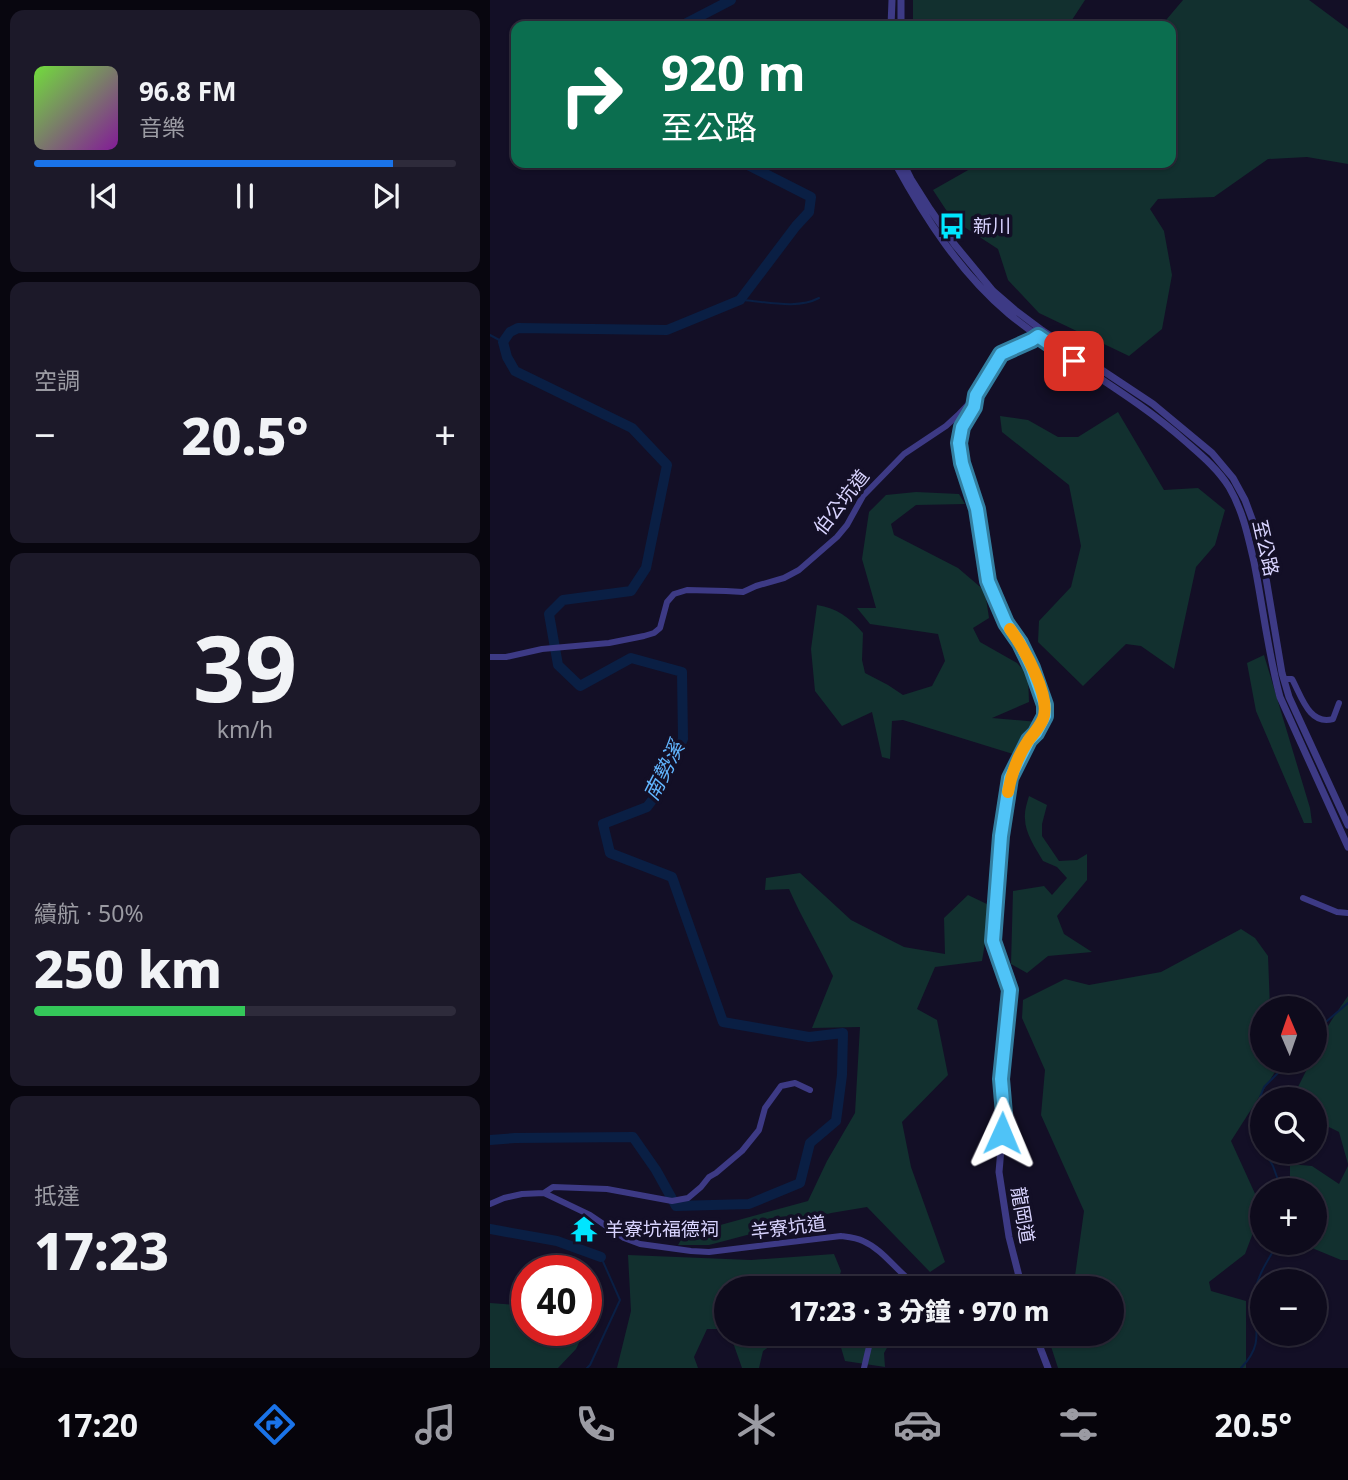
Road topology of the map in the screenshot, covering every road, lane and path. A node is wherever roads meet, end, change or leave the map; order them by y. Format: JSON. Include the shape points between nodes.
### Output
{"nodes":[{"id":1,"x":892,"y":0,"type":"edge"},
{"id":2,"x":901,"y":0,"type":"edge"},
{"id":3,"x":891,"y":21,"type":"edge"},
{"id":4,"x":901,"y":21,"type":"edge"},
{"id":5,"x":898,"y":168,"type":"edge"},
{"id":6,"x":906,"y":168,"type":"edge"},
{"id":7,"x":1040,"y":333,"type":"junction"},
{"id":8,"x":976,"y":395,"type":"junction"},
{"id":9,"x":1266,"y":604,"type":"junction"},
{"id":10,"x":490,"y":657,"type":"edge"},
{"id":11,"x":1284,"y":679,"type":"junction"},
{"id":12,"x":1339,"y":703,"type":"dead end"},
{"id":13,"x":1317,"y":758,"type":"junction"},
{"id":14,"x":1309,"y":762,"type":"junction"},
{"id":15,"x":1348,"y":825,"type":"edge"},
{"id":16,"x":1348,"y":847,"type":"edge"},
{"id":17,"x":1303,"y":898,"type":"dead end"},
{"id":18,"x":1348,"y":913,"type":"edge"},
{"id":19,"x":810,"y":1090,"type":"dead end"},
{"id":20,"x":544,"y":1193,"type":"junction"},
{"id":21,"x":490,"y":1203,"type":"edge"},
{"id":22,"x":900,"y":1276,"type":"edge"},
{"id":23,"x":1019,"y":1276,"type":"edge"},
{"id":24,"x":869,"y":1346,"type":"edge"},
{"id":25,"x":1040,"y":1346,"type":"edge"},
{"id":26,"x":864,"y":1368,"type":"edge"},
{"id":27,"x":1048,"y":1368,"type":"edge"}],
"edges":[{"from":1,"to":3,"type":"street"},
{"from":2,"to":4,"type":"street"},
{"from":5,"to":7,"type":"street","via":[[962,265],[989,296]]},
{"from":6,"to":7,"type":"street","via":[[973,269]]},
{"from":7,"to":8,"type":"street","name":"龍岡道","via":[[1001,354]]},
{"from":7,"to":9,"type":"street","name":"至公路","via":[[1150,407],[1209,456],[1239,506]]},
{"from":8,"to":10,"type":"street","name":"伯公坑道","via":[[946,426],[896,462],[863,496],[837,537],[799,570],[743,592],[674,593],[654,633]]},
{"from":8,"to":23,"type":"street","name":"龍岡道","via":[[959,443],[977,509],[988,581],[1032,668],[1045,705],[1045,716],[1010,778],[993,941],[1010,990],[1001,1079],[1004,1114],[999,1172]]},
{"from":9,"to":11,"type":"street","name":"至公路"},
{"from":9,"to":14,"type":"street","name":"至公路","via":[[1273,672]]},
{"from":11,"to":12,"type":"street","via":[[1292,679],[1318,720],[1333,719]]},
{"from":11,"to":13,"type":"street","name":"至公路"},
{"from":13,"to":14,"type":"street"},
{"from":13,"to":15,"type":"street","name":"至公路"},
{"from":14,"to":16,"type":"street","name":"至公路"},
{"from":17,"to":18,"type":"street"},
{"from":19,"to":20,"type":"street","via":[[795,1083],[781,1086],[752,1139],[688,1198],[672,1201],[607,1189],[553,1187]]},
{"from":20,"to":21,"type":"street"},
{"from":20,"to":22,"type":"street","name":"羊寮坑道","via":[[640,1244],[709,1252],[850,1237],[876,1248]]},
{"from":24,"to":26,"type":"street"},
{"from":25,"to":27,"type":"street"}]}
